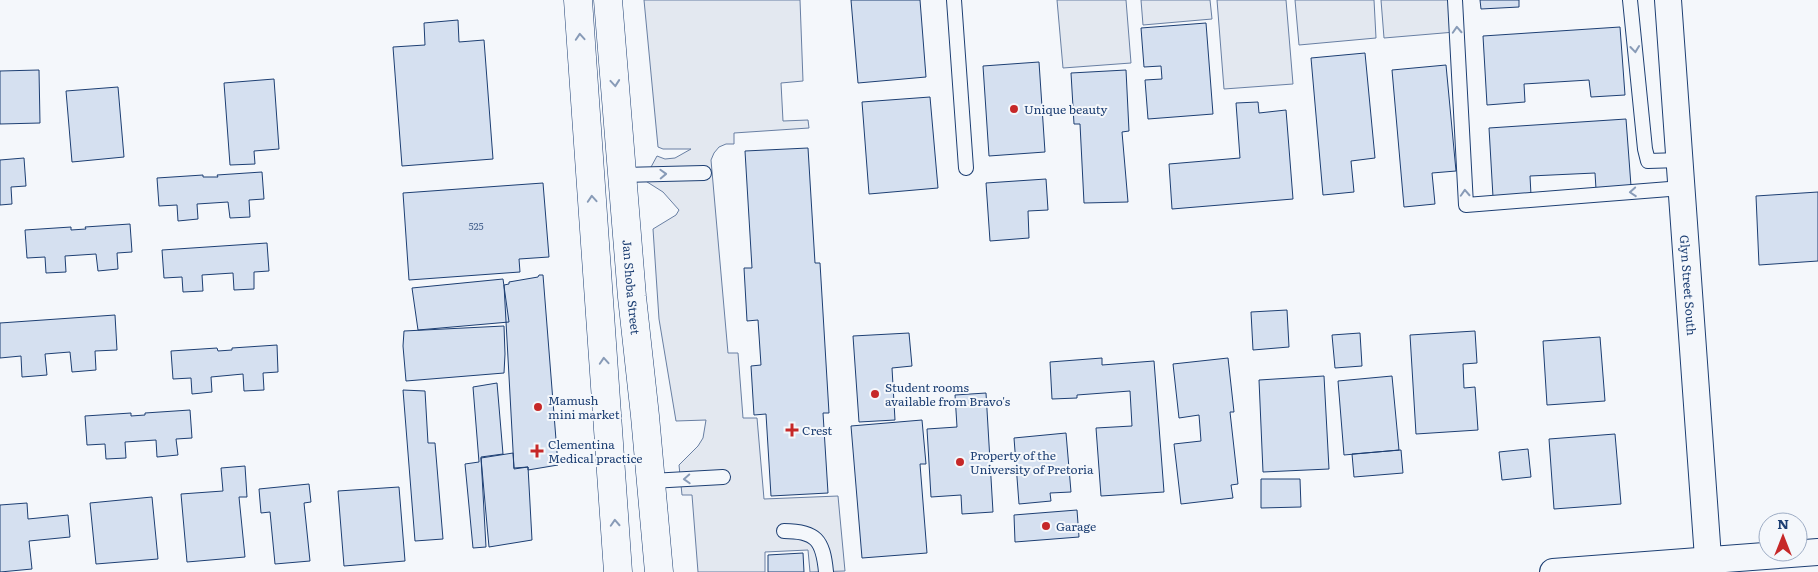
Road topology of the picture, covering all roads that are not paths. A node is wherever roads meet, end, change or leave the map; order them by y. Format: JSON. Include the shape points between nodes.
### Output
{"nodes":[{"id":1,"x":578,"y":0,"type":"edge"},
{"id":2,"x":608,"y":0,"type":"edge"},
{"id":3,"x":954,"y":0,"type":"edge"},
{"id":4,"x":1455,"y":0,"type":"edge"},
{"id":5,"x":1630,"y":0,"type":"edge"},
{"id":6,"x":1668,"y":0,"type":"edge"},
{"id":7,"x":1680,"y":160,"type":"junction"},
{"id":8,"x":966,"y":168,"type":"dead end"},
{"id":9,"x":704,"y":173,"type":"dead end"},
{"id":10,"x":622,"y":176,"type":"junction"},
{"id":11,"x":1682,"y":188,"type":"junction"},
{"id":12,"x":723,"y":477,"type":"dead end"},
{"id":13,"x":652,"y":481,"type":"junction"},
{"id":14,"x":784,"y":531,"type":"dead end"},
{"id":15,"x":1818,"y":552,"type":"edge"},
{"id":16,"x":1708,"y":566,"type":"edge"},
{"id":17,"x":618,"y":572,"type":"edge"},
{"id":18,"x":659,"y":572,"type":"edge"},
{"id":19,"x":826,"y":572,"type":"edge"},
{"id":20,"x":1553,"y":572,"type":"edge"}],
"edges":[{"from":17,"to":1,"type":"main road","one_way":true},
{"from":2,"to":10,"type":"main road","name":"Jan Shoba Street","one_way":true},
{"from":3,"to":8,"type":"lane"},
{"from":11,"to":4,"type":"lane","one_way":true,"via":[[1466,205]]},
{"from":5,"to":7,"type":"lane","one_way":true,"via":[[1648,161]]},
{"from":6,"to":7,"type":"street","name":"Glyn Street South"},
{"from":7,"to":11,"type":"street","name":"Glyn Street South"},
{"from":10,"to":9,"type":"lane","one_way":true},
{"from":10,"to":13,"type":"main road","name":"Jan Shoba Street"},
{"from":11,"to":16,"type":"street","name":"Glyn Street South"},
{"from":12,"to":13,"type":"lane","one_way":true},
{"from":13,"to":18,"type":"main road","name":"Jan Shoba Street"},
{"from":14,"to":19,"type":"lane","via":[[811,534],[818,540]]},
{"from":15,"to":16,"type":"street"},
{"from":16,"to":20,"type":"street"}]}
